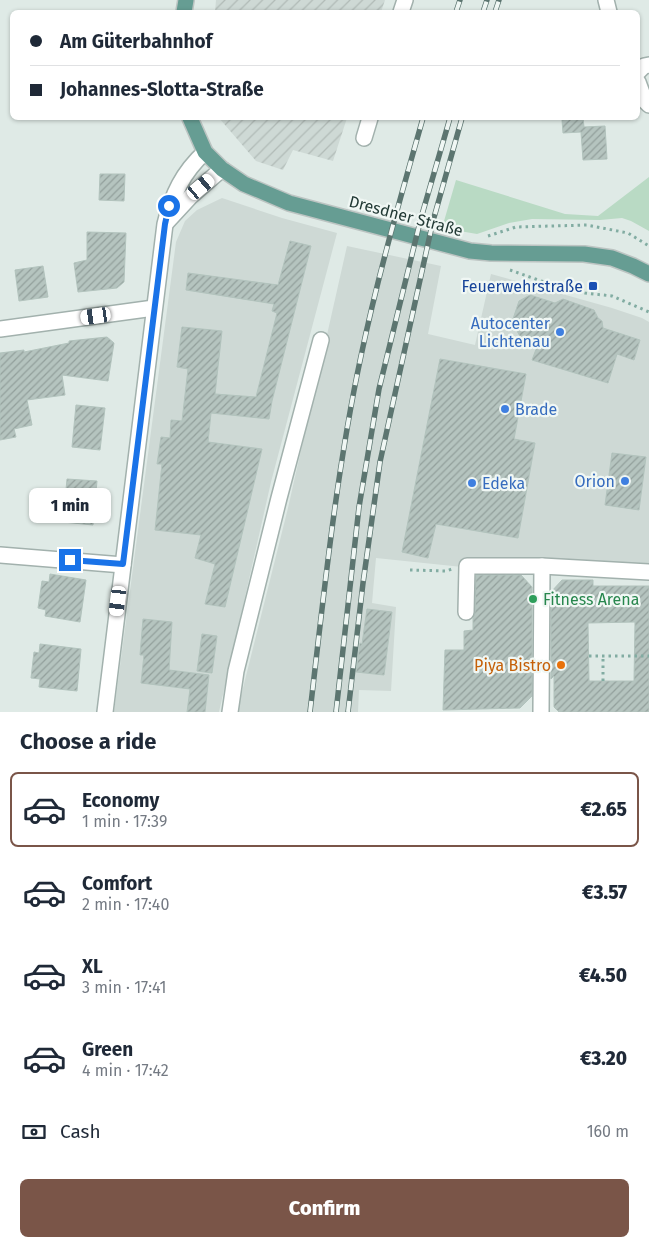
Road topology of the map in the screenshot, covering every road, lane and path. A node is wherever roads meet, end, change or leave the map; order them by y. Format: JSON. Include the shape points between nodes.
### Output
{"nodes":[{"id":1,"x":640,"y":87,"type":"edge"},
{"id":2,"x":649,"y":105,"type":"edge"},
{"id":3,"x":191,"y":120,"type":"edge"},
{"id":4,"x":369,"y":120,"type":"edge"},
{"id":5,"x":364,"y":138,"type":"dead end"},
{"id":6,"x":205,"y":152,"type":"junction"},
{"id":7,"x":222,"y":169,"type":"junction"},
{"id":8,"x":165,"y":224,"type":"junction"},
{"id":9,"x":649,"y":246,"type":"edge"},
{"id":10,"x":470,"y":251,"type":"junction"},
{"id":11,"x":491,"y":253,"type":"junction"},
{"id":12,"x":649,"y":274,"type":"edge"},
{"id":13,"x":154,"y":308,"type":"junction"},
{"id":14,"x":649,"y":312,"type":"edge"},
{"id":15,"x":0,"y":329,"type":"edge"},
{"id":16,"x":321,"y":340,"type":"dead end"},
{"id":17,"x":0,"y":555,"type":"edge"},
{"id":18,"x":123,"y":564,"type":"junction"},
{"id":19,"x":542,"y":566,"type":"junction"},
{"id":20,"x":410,"y":570,"type":"dead end"},
{"id":21,"x":446,"y":571,"type":"dead end"},
{"id":22,"x":649,"y":572,"type":"edge"},
{"id":23,"x":466,"y":612,"type":"dead end"},
{"id":24,"x":589,"y":656,"type":"dead end"},
{"id":25,"x":603,"y":656,"type":"junction"},
{"id":26,"x":649,"y":656,"type":"edge"},
{"id":27,"x":603,"y":681,"type":"dead end"},
{"id":28,"x":105,"y":712,"type":"edge"},
{"id":29,"x":230,"y":712,"type":"edge"},
{"id":30,"x":541,"y":712,"type":"edge"}],
"edges":[{"from":1,"to":2,"type":"street"},
{"from":3,"to":6,"type":"main road","name":"Dresdner Straße"},
{"from":4,"to":5,"type":"street"},
{"from":6,"to":7,"type":"main road","name":"Dresdner Straße"},
{"from":6,"to":8,"type":"street","via":[[182,178]]},
{"from":7,"to":8,"type":"street"},
{"from":7,"to":10,"type":"main road","name":"Dresdner Straße","via":[[244,184],[289,203]]},
{"from":8,"to":13,"type":"street"},
{"from":9,"to":10,"type":"path","via":[[628,232],[587,225],[516,227],[484,237]]},
{"from":10,"to":11,"type":"main road","name":"Dresdner Straße"},
{"from":11,"to":12,"type":"main road","name":"Dresdner Straße","via":[[603,256]]},
{"from":11,"to":14,"type":"path","via":[[510,270],[585,293],[612,296]]},
{"from":13,"to":15,"type":"street"},
{"from":13,"to":18,"type":"street"},
{"from":16,"to":29,"type":"street","via":[[278,498],[236,671]]},
{"from":17,"to":18,"type":"street"},
{"from":18,"to":28,"type":"street"},
{"from":19,"to":22,"type":"street"},
{"from":19,"to":23,"type":"street","via":[[467,566]]},
{"from":19,"to":30,"type":"street"},
{"from":20,"to":21,"type":"path"},
{"from":24,"to":25,"type":"path"},
{"from":25,"to":26,"type":"path"},
{"from":25,"to":27,"type":"path"}]}
